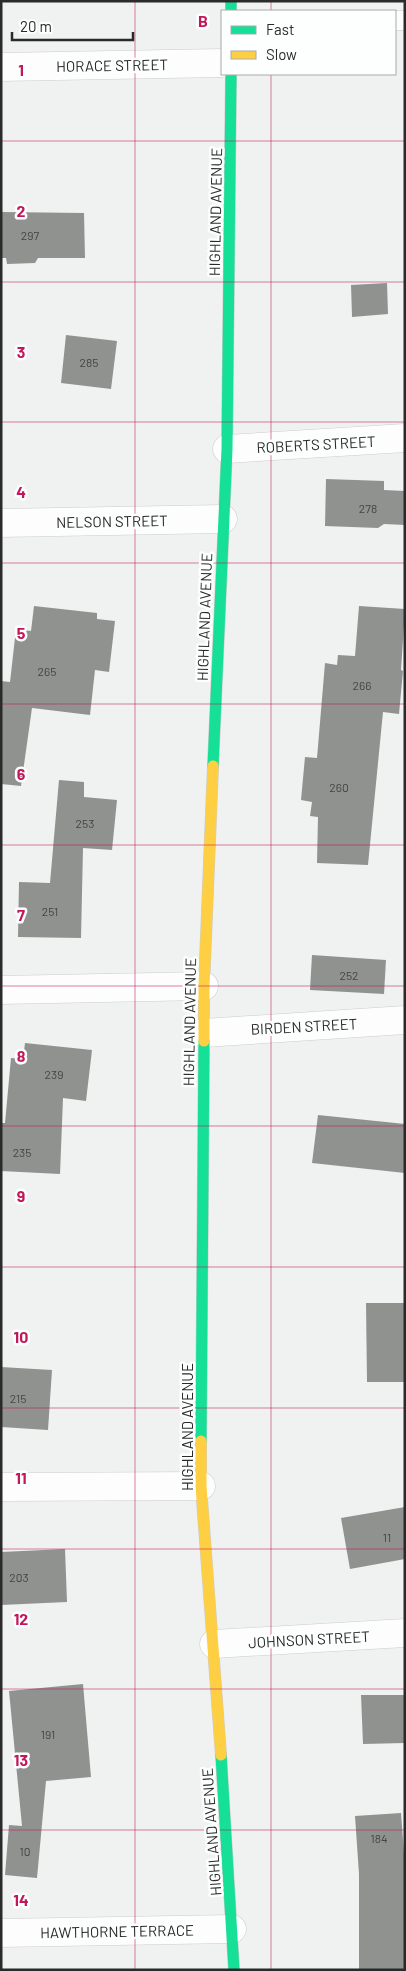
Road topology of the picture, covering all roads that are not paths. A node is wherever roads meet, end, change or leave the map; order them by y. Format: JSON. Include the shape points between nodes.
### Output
{"nodes":[{"id":1,"x":221,"y":63,"type":"edge"},
{"id":2,"x":1,"y":66,"type":"edge"},
{"id":3,"x":232,"y":75,"type":"edge"},
{"id":4,"x":405,"y":438,"type":"edge"},
{"id":5,"x":226,"y":449,"type":"junction"},
{"id":6,"x":223,"y":519,"type":"junction"},
{"id":7,"x":1,"y":523,"type":"edge"},
{"id":8,"x":204,"y":986,"type":"junction"},
{"id":9,"x":1,"y":990,"type":"edge"},
{"id":10,"x":405,"y":1020,"type":"edge"},
{"id":11,"x":204,"y":1033,"type":"junction"},
{"id":12,"x":201,"y":1486,"type":"junction"},
{"id":13,"x":1,"y":1487,"type":"edge"},
{"id":14,"x":405,"y":1633,"type":"edge"},
{"id":15,"x":214,"y":1644,"type":"junction"},
{"id":16,"x":232,"y":1929,"type":"junction"},
{"id":17,"x":1,"y":1933,"type":"edge"},
{"id":18,"x":234,"y":1970,"type":"edge"}],
"edges":[{"from":1,"to":2,"type":"street","name":"HORACE STREET"},
{"from":3,"to":5,"type":"street","name":"HIGHLAND AVENUE"},
{"from":4,"to":5,"type":"street","name":"ROBERTS STREET"},
{"from":5,"to":6,"type":"street","name":"HIGHLAND AVENUE"},
{"from":6,"to":7,"type":"street","name":"NELSON STREET"},
{"from":6,"to":8,"type":"street","name":"HIGHLAND AVENUE"},
{"from":8,"to":9,"type":"street"},
{"from":8,"to":11,"type":"street","name":"HIGHLAND AVENUE"},
{"from":10,"to":11,"type":"street","name":"BIRDEN STREET"},
{"from":11,"to":12,"type":"street","name":"HIGHLAND AVENUE"},
{"from":12,"to":13,"type":"street"},
{"from":12,"to":15,"type":"street","name":"HIGHLAND AVENUE"},
{"from":14,"to":15,"type":"street","name":"JOHNSON STREET"},
{"from":15,"to":16,"type":"street","name":"HIGHLAND AVENUE"},
{"from":16,"to":17,"type":"street","name":"HAWTHORNE TERRACE"},
{"from":16,"to":18,"type":"street","name":"HIGHLAND AVENUE"}]}
